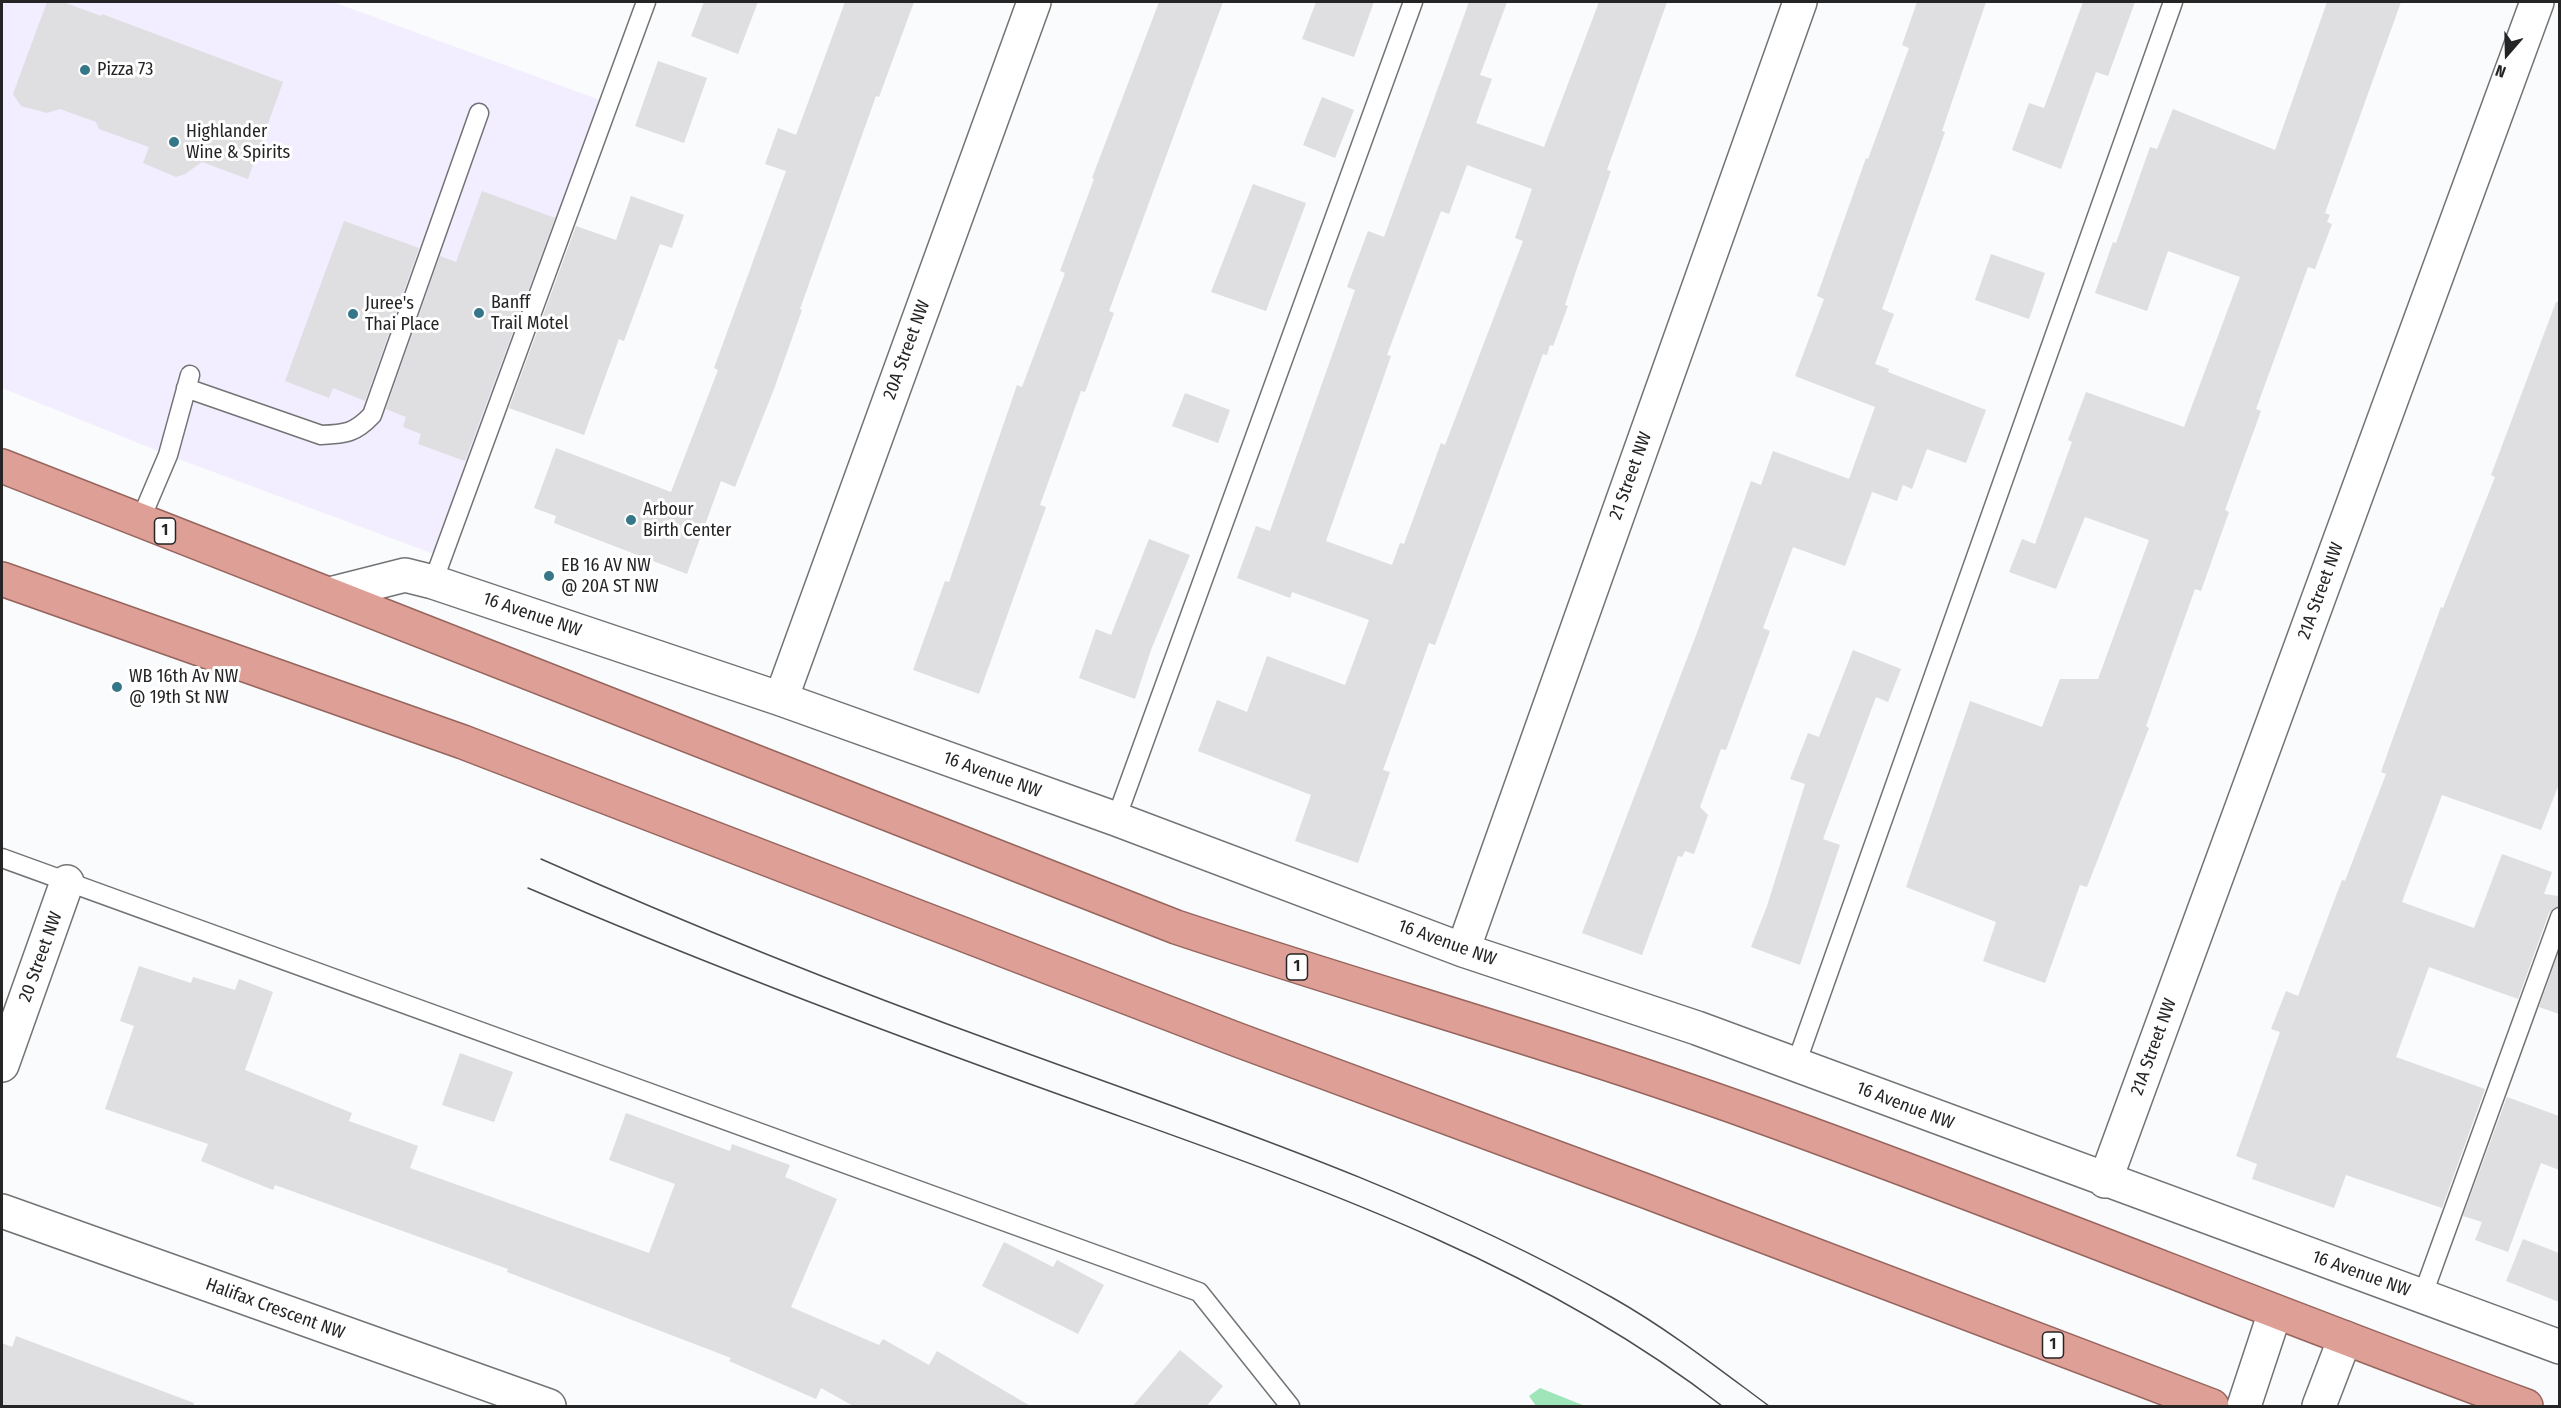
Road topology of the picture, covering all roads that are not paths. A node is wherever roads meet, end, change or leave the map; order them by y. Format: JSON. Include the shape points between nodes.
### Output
{"nodes":[{"id":1,"x":646,"y":2,"type":"edge"},
{"id":2,"x":1034,"y":2,"type":"edge"},
{"id":3,"x":1413,"y":2,"type":"edge"},
{"id":4,"x":1800,"y":2,"type":"edge"},
{"id":5,"x":2173,"y":2,"type":"edge"},
{"id":6,"x":2537,"y":2,"type":"edge"},
{"id":7,"x":479,"y":113,"type":"dead end"},
{"id":8,"x":2,"y":466,"type":"edge"},
{"id":9,"x":140,"y":522,"type":"junction"},
{"id":10,"x":2,"y":579,"type":"edge"},
{"id":11,"x":433,"y":582,"type":"junction"},
{"id":12,"x":330,"y":594,"type":"junction"},
{"id":13,"x":781,"y":699,"type":"junction"},
{"id":14,"x":1116,"y":819,"type":"junction"},
{"id":15,"x":2,"y":858,"type":"edge"},
{"id":16,"x":67,"y":882,"type":"junction"},
{"id":17,"x":2559,"y":917,"type":"edge"},
{"id":18,"x":1463,"y":950,"type":"junction"},
{"id":19,"x":1796,"y":1064,"type":"junction"},
{"id":20,"x":2,"y":1065,"type":"edge"},
{"id":21,"x":2105,"y":1180,"type":"junction"},
{"id":22,"x":2,"y":1211,"type":"edge"},
{"id":23,"x":2422,"y":1297,"type":"junction"},
{"id":24,"x":2275,"y":1312,"type":"junction"},
{"id":25,"x":2345,"y":1338,"type":"junction"},
{"id":26,"x":2559,"y":1347,"type":"edge"},
{"id":27,"x":549,"y":1407,"type":"edge"},
{"id":28,"x":1290,"y":1407,"type":"edge"},
{"id":29,"x":2212,"y":1407,"type":"edge"},
{"id":30,"x":2244,"y":1407,"type":"edge"},
{"id":31,"x":2319,"y":1407,"type":"edge"},
{"id":32,"x":2526,"y":1407,"type":"edge"}],
"edges":[{"from":1,"to":11,"type":"lane"},
{"from":2,"to":13,"type":"street","name":"20A Street NW"},
{"from":3,"to":14,"type":"lane"},
{"from":4,"to":18,"type":"street","name":"21 Street NW"},
{"from":5,"to":19,"type":"lane"},
{"from":6,"to":21,"type":"street","name":"21A Street NW"},
{"from":7,"to":9,"type":"lane","via":[[372,415],[359,429],[321,435],[188,382],[168,454]]},
{"from":8,"to":9,"type":"highway","number":"1"},
{"from":9,"to":12,"type":"highway","number":"1"},
{"from":10,"to":29,"type":"highway","number":"1","via":[[462,742]]},
{"from":11,"to":12,"type":"street","name":"16 Avenue NW","via":[[405,575]]},
{"from":11,"to":13,"type":"street","name":"16 Avenue NW"},
{"from":12,"to":24,"type":"highway","number":"1","via":[[1176,927],[1617,1066],[1754,1114]]},
{"from":13,"to":14,"type":"street","name":"16 Avenue NW"},
{"from":14,"to":18,"type":"street","name":"16 Avenue NW"},
{"from":15,"to":16,"type":"lane"},
{"from":16,"to":20,"type":"street","name":"20 Street NW"},
{"from":16,"to":28,"type":"lane","via":[[1199,1292]]},
{"from":17,"to":23,"type":"lane"},
{"from":18,"to":19,"type":"street","name":"16 Avenue NW"},
{"from":19,"to":21,"type":"street","name":"16 Avenue NW"},
{"from":21,"to":23,"type":"street","name":"16 Avenue NW"},
{"from":22,"to":27,"type":"street","name":"Halifax Crescent NW"},
{"from":23,"to":26,"type":"street","name":"16 Avenue NW"},
{"from":24,"to":25,"type":"highway","number":"1"},
{"from":24,"to":30,"type":"street"},
{"from":25,"to":31,"type":"street"},
{"from":25,"to":32,"type":"highway","number":"1"}]}
